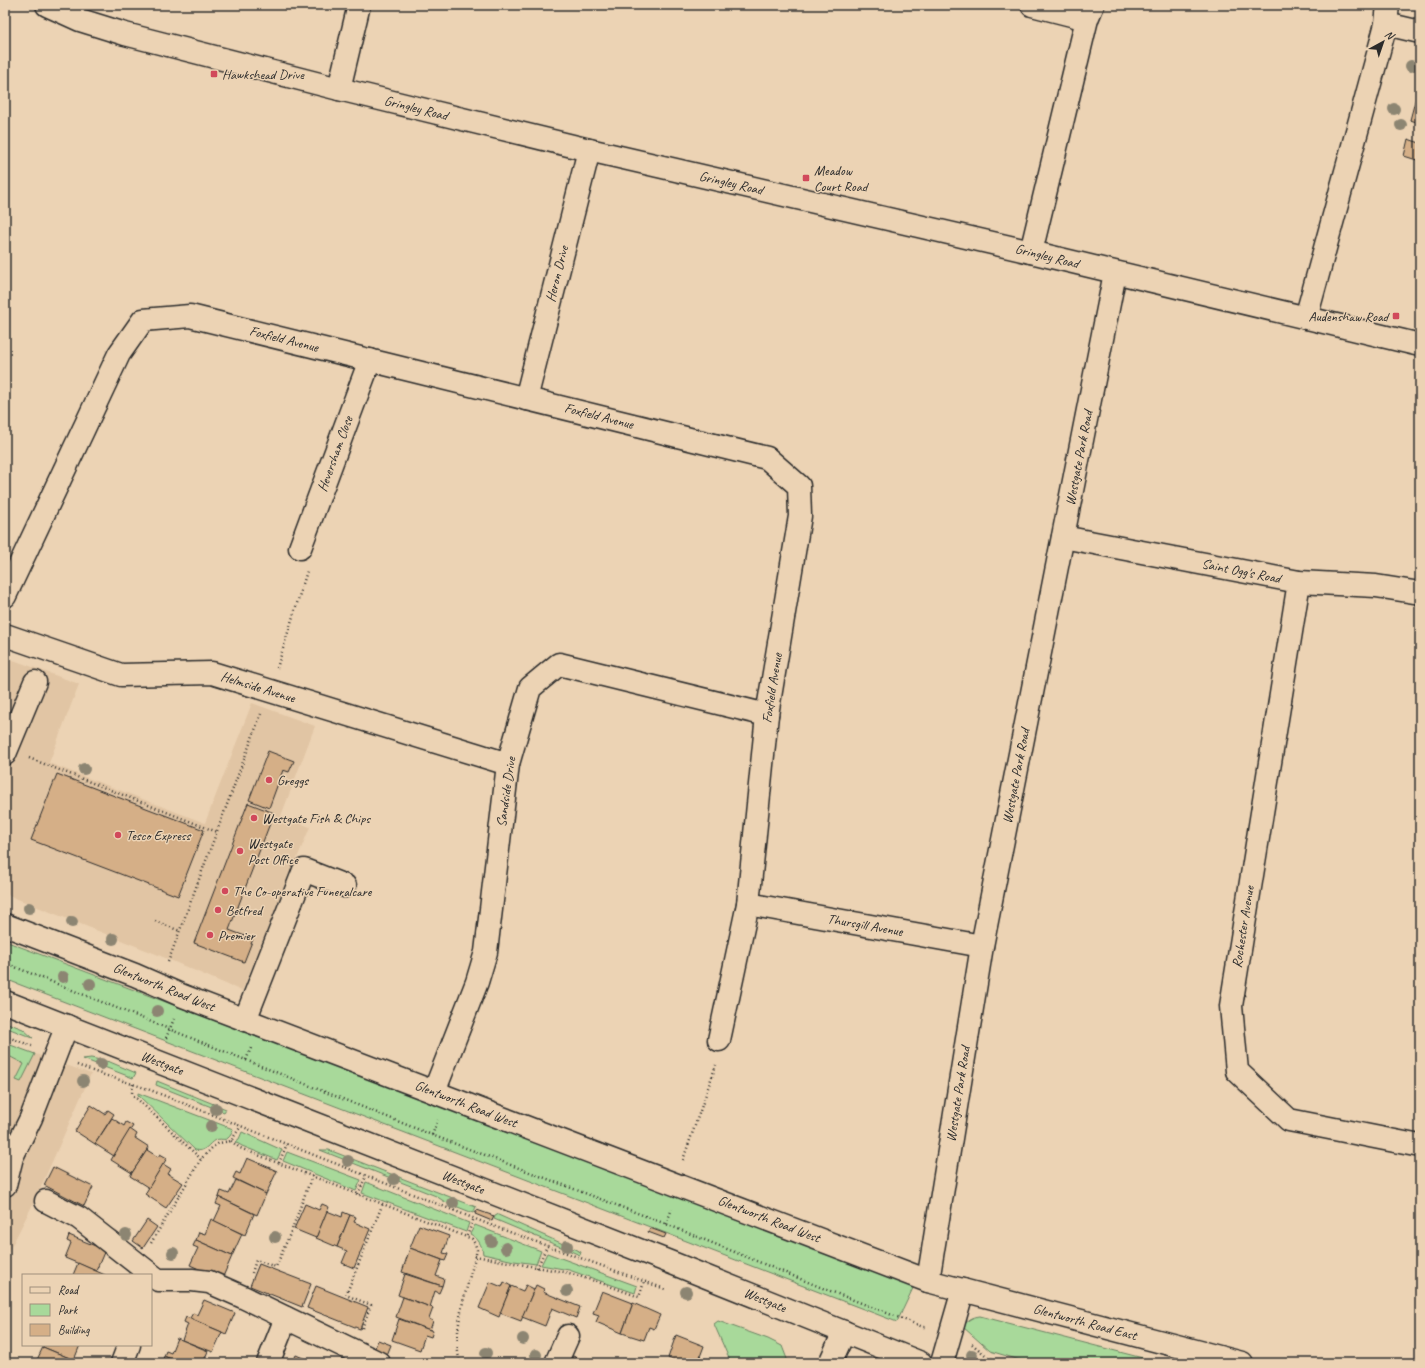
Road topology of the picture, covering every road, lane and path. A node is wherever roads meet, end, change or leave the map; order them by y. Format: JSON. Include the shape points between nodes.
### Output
{"nodes":[{"id":1,"x":47,"y":5,"type":"edge"},
{"id":2,"x":359,"y":5,"type":"edge"},
{"id":3,"x":1032,"y":5,"type":"edge"},
{"id":4,"x":1090,"y":12,"type":"edge"},
{"id":5,"x":1387,"y":14,"type":"edge"},
{"id":6,"x":1420,"y":32,"type":"edge"},
{"id":7,"x":339,"y":89,"type":"junction"},
{"id":8,"x":589,"y":150,"type":"junction"},
{"id":9,"x":1030,"y":252,"type":"junction"},
{"id":10,"x":1115,"y":273,"type":"junction"},
{"id":11,"x":1306,"y":318,"type":"junction"},
{"id":12,"x":1420,"y":346,"type":"edge"},
{"id":13,"x":370,"y":360,"type":"junction"},
{"id":14,"x":526,"y":398,"type":"junction"},
{"id":15,"x":1063,"y":537,"type":"junction"},
{"id":16,"x":300,"y":548,"type":"joint"},
{"id":17,"x":1299,"y":582,"type":"junction"},
{"id":18,"x":1420,"y":593,"type":"edge"},
{"id":19,"x":5,"y":596,"type":"edge"},
{"id":20,"x":5,"y":636,"type":"edge"},
{"id":21,"x":35,"y":682,"type":"dead end"},
{"id":22,"x":270,"y":691,"type":"junction"},
{"id":23,"x":767,"y":715,"type":"junction"},
{"id":24,"x":6,"y":752,"type":"edge"},
{"id":25,"x":508,"y":764,"type":"junction"},
{"id":26,"x":217,"y":832,"type":"junction"},
{"id":27,"x":345,"y":886,"type":"dead end"},
{"id":28,"x":748,"y":904,"type":"junction"},
{"id":29,"x":155,"y":921,"type":"dead end"},
{"id":30,"x":5,"y":925,"type":"edge"},
{"id":31,"x":180,"y":931,"type":"junction"},
{"id":32,"x":982,"y":946,"type":"junction"},
{"id":33,"x":5,"y":964,"type":"edge"},
{"id":34,"x":159,"y":985,"type":"junction"},
{"id":35,"x":5,"y":1002,"type":"edge"},
{"id":36,"x":245,"y":1020,"type":"junction"},
{"id":37,"x":68,"y":1026,"type":"junction"},
{"id":38,"x":5,"y":1036,"type":"edge"},
{"id":39,"x":719,"y":1040,"type":"joint"},
{"id":40,"x":36,"y":1048,"type":"dead end"},
{"id":41,"x":74,"y":1063,"type":"dead end"},
{"id":42,"x":133,"y":1084,"type":"junction"},
{"id":43,"x":434,"y":1092,"type":"junction"},
{"id":44,"x":241,"y":1126,"type":"junction"},
{"id":45,"x":231,"y":1142,"type":"junction"},
{"id":46,"x":287,"y":1144,"type":"junction"},
{"id":47,"x":1420,"y":1146,"type":"edge"},
{"id":48,"x":201,"y":1159,"type":"junction"},
{"id":49,"x":279,"y":1163,"type":"junction"},
{"id":50,"x":312,"y":1176,"type":"junction"},
{"id":51,"x":366,"y":1176,"type":"junction"},
{"id":52,"x":675,"y":1183,"type":"junction"},
{"id":53,"x":5,"y":1185,"type":"edge"},
{"id":54,"x":358,"y":1194,"type":"junction"},
{"id":55,"x":46,"y":1201,"type":"dead end"},
{"id":56,"x":383,"y":1203,"type":"junction"},
{"id":57,"x":474,"y":1218,"type":"junction"},
{"id":58,"x":666,"y":1224,"type":"junction"},
{"id":59,"x":467,"y":1236,"type":"junction"},
{"id":60,"x":547,"y":1246,"type":"junction"},
{"id":61,"x":475,"y":1256,"type":"junction"},
{"id":62,"x":138,"y":1264,"type":"junction"},
{"id":63,"x":537,"y":1268,"type":"junction"},
{"id":64,"x":145,"y":1274,"type":"edge"},
{"id":65,"x":928,"y":1281,"type":"junction"},
{"id":66,"x":644,"y":1282,"type":"junction"},
{"id":67,"x":154,"y":1288,"type":"edge"},
{"id":68,"x":963,"y":1290,"type":"junction"},
{"id":69,"x":671,"y":1292,"type":"dead end"},
{"id":70,"x":243,"y":1297,"type":"junction"},
{"id":71,"x":286,"y":1318,"type":"junction"},
{"id":72,"x":844,"y":1332,"type":"junction"},
{"id":73,"x":951,"y":1334,"type":"junction"},
{"id":74,"x":568,"y":1336,"type":"dead end"},
{"id":75,"x":129,"y":1346,"type":"edge"},
{"id":76,"x":353,"y":1350,"type":"junction"},
{"id":77,"x":122,"y":1363,"type":"edge"},
{"id":78,"x":268,"y":1363,"type":"edge"},
{"id":79,"x":379,"y":1363,"type":"edge"},
{"id":80,"x":460,"y":1363,"type":"edge"},
{"id":81,"x":556,"y":1363,"type":"edge"},
{"id":82,"x":830,"y":1363,"type":"edge"},
{"id":83,"x":921,"y":1363,"type":"edge"},
{"id":84,"x":942,"y":1363,"type":"edge"},
{"id":85,"x":1008,"y":1363,"type":"edge"},
{"id":86,"x":1242,"y":1363,"type":"edge"}],
"edges":[{"from":1,"to":7,"type":"street","name":"Gringley Road","via":[[80,20],[125,34]]},
{"from":2,"to":7,"type":"street"},
{"from":3,"to":4,"type":"street"},
{"from":4,"to":9,"type":"street"},
{"from":5,"to":6,"type":"street"},
{"from":5,"to":11,"type":"street"},
{"from":7,"to":8,"type":"street","name":"Gringley Road"},
{"from":8,"to":9,"type":"street","name":"Gringley Road"},
{"from":8,"to":14,"type":"street","name":"Heron Drive"},
{"from":9,"to":10,"type":"street","name":"Gringley Road"},
{"from":10,"to":11,"type":"street","name":"Gringley Road"},
{"from":10,"to":15,"type":"street","name":"Westgate Park Road"},
{"from":11,"to":12,"type":"street","name":"Gringley Road"},
{"from":13,"to":14,"type":"street","name":"Foxfield Avenue"},
{"from":13,"to":16,"type":"street","name":"Heversham Close"},
{"from":13,"to":19,"type":"street","name":"Foxfield Avenue","via":[[190,316],[143,320],[119,354]]},
{"from":14,"to":23,"type":"street","name":"Foxfield Avenue","via":[[767,458],[799,486],[800,516]]},
{"from":15,"to":17,"type":"street","name":"Saint Ogg's Road"},
{"from":15,"to":32,"type":"street","name":"Westgate Park Road"},
{"from":16,"to":22,"type":"path","via":[[307,572]]},
{"from":17,"to":18,"type":"street","name":"Saint Ogg's Road","via":[[1376,586]]},
{"from":17,"to":47,"type":"street","name":"Rochester Avenue","via":[[1231,1006],[1237,1071],[1289,1120]]},
{"from":20,"to":22,"type":"street","name":"Helmside Avenue","via":[[121,675],[212,673]]},
{"from":21,"to":24,"type":"street"},
{"from":22,"to":25,"type":"street","name":"Helmside Avenue"},
{"from":22,"to":26,"type":"path"},
{"from":23,"to":25,"type":"street","name":"Sandside Drive","via":[[558,664],[530,688]]},
{"from":23,"to":28,"type":"street","name":"Foxfield Avenue"},
{"from":24,"to":26,"type":"path"},
{"from":25,"to":43,"type":"street","name":"Sandside Drive","via":[[486,952]]},
{"from":26,"to":31,"type":"path"},
{"from":27,"to":36,"type":"street","via":[[304,870]]},
{"from":28,"to":32,"type":"street","name":"Thursgill Avenue"},
{"from":28,"to":39,"type":"street","name":"Foxfield Avenue"},
{"from":29,"to":31,"type":"path"},
{"from":30,"to":34,"type":"street","name":"Glentworth Road West"},
{"from":31,"to":34,"type":"path"},
{"from":32,"to":65,"type":"street","name":"Westgate Park Road"},
{"from":33,"to":58,"type":"path","via":[[432,1135]]},
{"from":34,"to":36,"type":"street","name":"Glentworth Road West"},
{"from":35,"to":37,"type":"street","name":"Westgate"},
{"from":36,"to":43,"type":"street","name":"Glentworth Road West"},
{"from":37,"to":53,"type":"street","via":[[31,1118],[12,1157]]},
{"from":37,"to":72,"type":"street","name":"Westgate"},
{"from":38,"to":40,"type":"path"},
{"from":39,"to":52,"type":"path","via":[[719,1058]]},
{"from":41,"to":42,"type":"path"},
{"from":42,"to":44,"type":"path"},
{"from":42,"to":48,"type":"path","via":[[134,1096]]},
{"from":43,"to":52,"type":"street","name":"Glentworth Road West"},
{"from":44,"to":45,"type":"path"},
{"from":44,"to":46,"type":"path"},
{"from":45,"to":48,"type":"path","via":[[213,1146]]},
{"from":45,"to":49,"type":"path"},
{"from":46,"to":49,"type":"path"},
{"from":46,"to":51,"type":"path"},
{"from":48,"to":62,"type":"path"},
{"from":49,"to":50,"type":"path"},
{"from":50,"to":54,"type":"path"},
{"from":50,"to":70,"type":"path","via":[[276,1267],[256,1260]]},
{"from":51,"to":54,"type":"path"},
{"from":51,"to":57,"type":"path"},
{"from":52,"to":58,"type":"path","via":[[675,1201]]},
{"from":52,"to":65,"type":"street","name":"Glentworth Road West"},
{"from":54,"to":56,"type":"path"},
{"from":55,"to":62,"type":"street","via":[[79,1218]]},
{"from":56,"to":59,"type":"path"},
{"from":56,"to":76,"type":"path","via":[[346,1295],[371,1305]]},
{"from":57,"to":59,"type":"path"},
{"from":57,"to":60,"type":"path"},
{"from":58,"to":73,"type":"path","via":[[915,1324],[939,1328]]},
{"from":59,"to":61,"type":"path","via":[[475,1244]]},
{"from":60,"to":63,"type":"path"},
{"from":60,"to":66,"type":"path"},
{"from":61,"to":63,"type":"path"},
{"from":61,"to":80,"type":"path","via":[[460,1314]]},
{"from":62,"to":64,"type":"street"},
{"from":63,"to":66,"type":"path","via":[[569,1273],[639,1297]]},
{"from":65,"to":68,"type":"street","name":"Glentworth Road East"},
{"from":66,"to":69,"type":"path"},
{"from":67,"to":70,"type":"street","via":[[192,1280],[209,1282]]},
{"from":68,"to":73,"type":"street"},
{"from":68,"to":86,"type":"street","name":"Glentworth Road East"},
{"from":70,"to":71,"type":"street"},
{"from":71,"to":76,"type":"street"},
{"from":71,"to":78,"type":"street"},
{"from":72,"to":82,"type":"street"},
{"from":72,"to":83,"type":"street","name":"Westgate"},
{"from":73,"to":84,"type":"street"},
{"from":73,"to":85,"type":"path","via":[[967,1340],[989,1358]]},
{"from":74,"to":81,"type":"street"},
{"from":75,"to":77,"type":"street"},
{"from":76,"to":79,"type":"street"}]}
